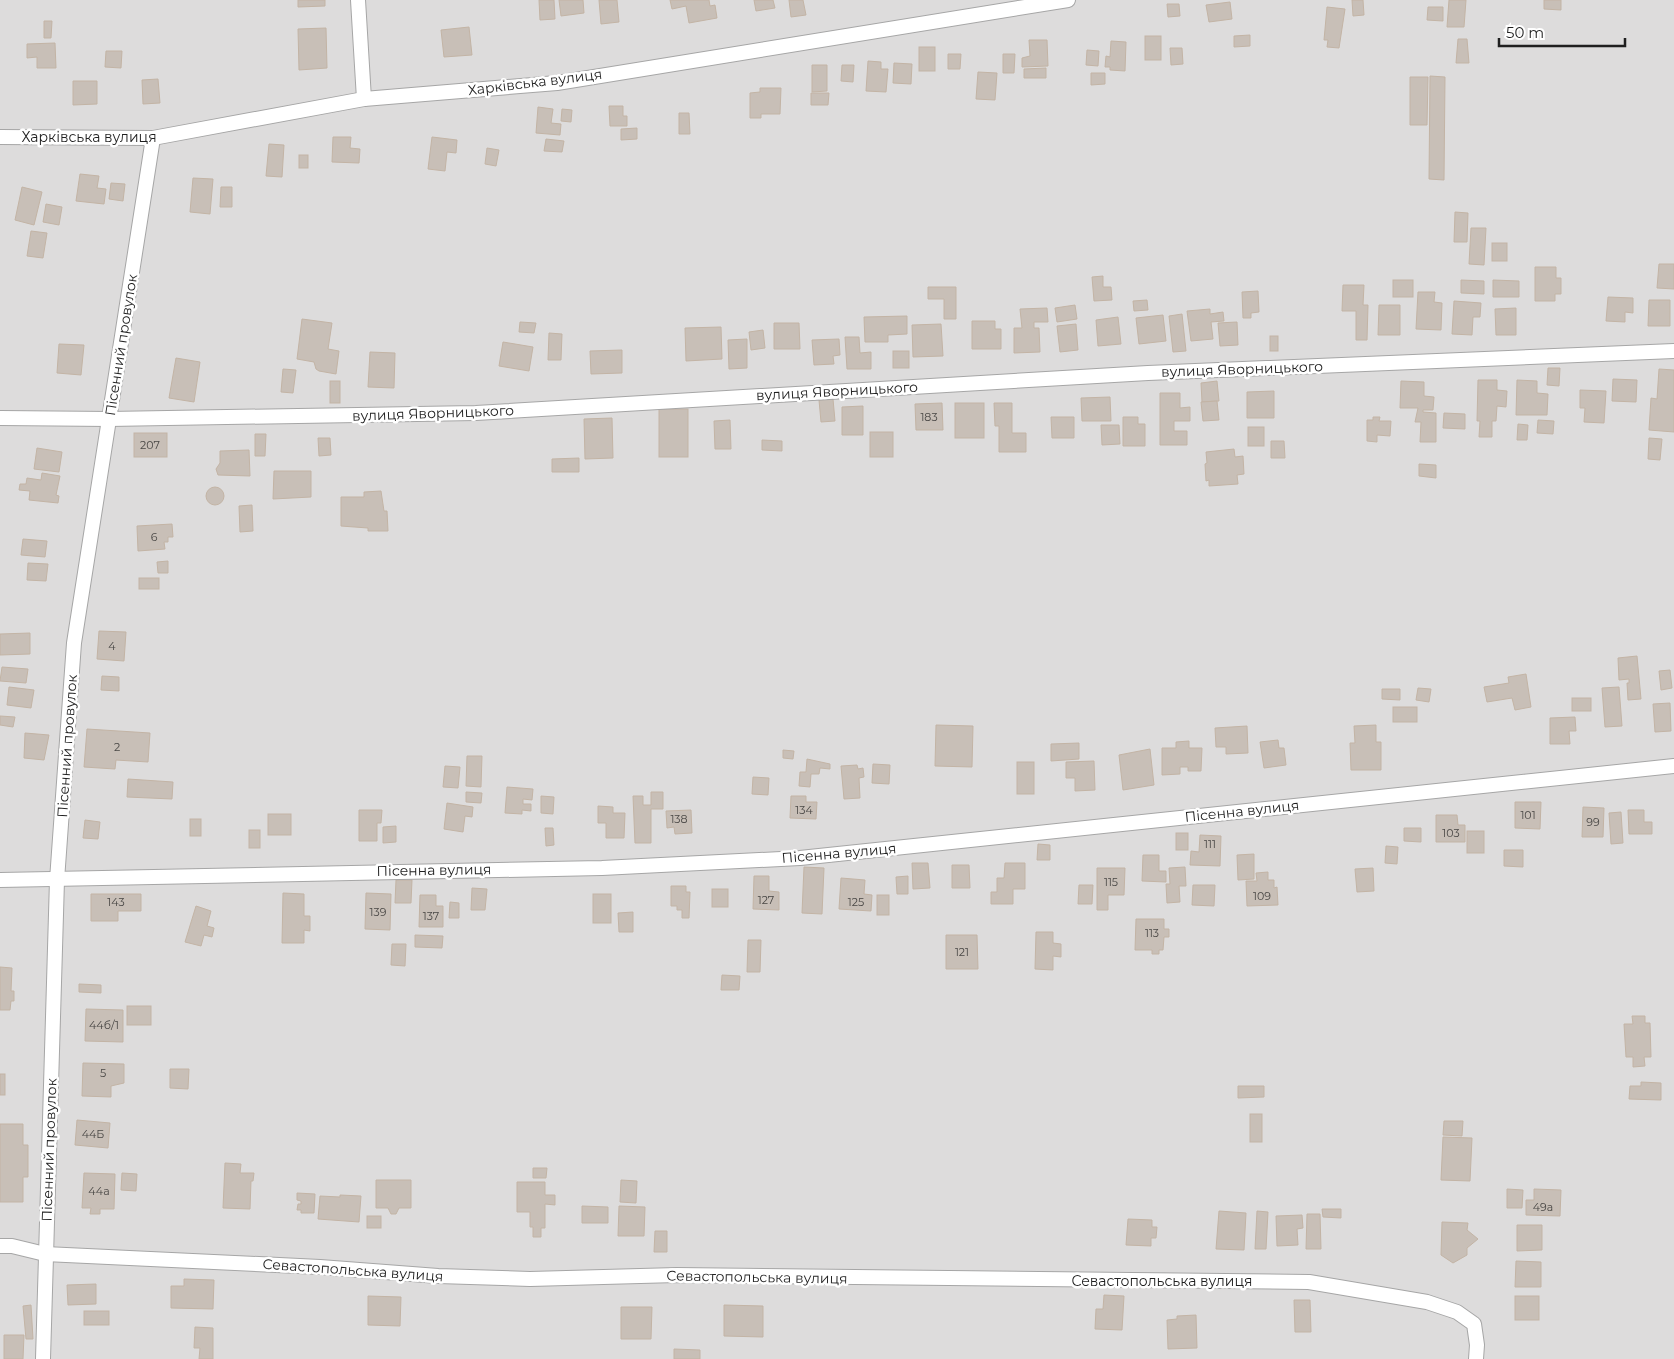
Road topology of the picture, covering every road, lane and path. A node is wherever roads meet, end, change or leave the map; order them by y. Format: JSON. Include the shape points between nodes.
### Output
{"nodes":[{"id":1,"x":358,"y":0,"type":"edge"},
{"id":2,"x":1068,"y":0,"type":"edge"},
{"id":3,"x":364,"y":99,"type":"junction"},
{"id":4,"x":0,"y":137,"type":"edge"},
{"id":5,"x":153,"y":138,"type":"junction"},
{"id":6,"x":1674,"y":351,"type":"edge"},
{"id":7,"x":0,"y":418,"type":"edge"},
{"id":8,"x":110,"y":419,"type":"junction"},
{"id":9,"x":1674,"y":766,"type":"edge"},
{"id":10,"x":0,"y":880,"type":"edge"},
{"id":11,"x":57,"y":880,"type":"junction"},
{"id":12,"x":0,"y":1246,"type":"edge"},
{"id":13,"x":45,"y":1254,"type":"junction"},
{"id":14,"x":43,"y":1359,"type":"edge"},
{"id":15,"x":1476,"y":1359,"type":"edge"}],
"edges":[{"from":1,"to":3,"type":"street"},
{"from":2,"to":3,"type":"street","name":"Харківська вулиця","via":[[557,82]]},
{"from":3,"to":5,"type":"street","name":"Харківська вулиця"},
{"from":4,"to":5,"type":"street","name":"Харківська вулиця"},
{"from":5,"to":8,"type":"street","name":"Пісенний провулок"},
{"from":6,"to":8,"type":"street","name":"вулиця Яворницького","via":[[1148,373],[476,413]]},
{"from":7,"to":8,"type":"street","name":"вулиця Яворницького"},
{"from":8,"to":11,"type":"street","name":"Пісенний провулок","via":[[74,643]]},
{"from":9,"to":11,"type":"street","name":"Пісенна вулиця","via":[[800,858],[602,868]]},
{"from":10,"to":11,"type":"street","name":"Пісенна вулиця"},
{"from":11,"to":13,"type":"street","name":"Пісенний провулок"},
{"from":12,"to":13,"type":"street","name":"Севастопольська вулиця"},
{"from":13,"to":14,"type":"street","name":"Пісенний провулок"},
{"from":13,"to":15,"type":"street","name":"Севастопольська вулиця","via":[[530,1279],[676,1275],[1309,1282],[1427,1302],[1457,1312],[1474,1324]]}]}
